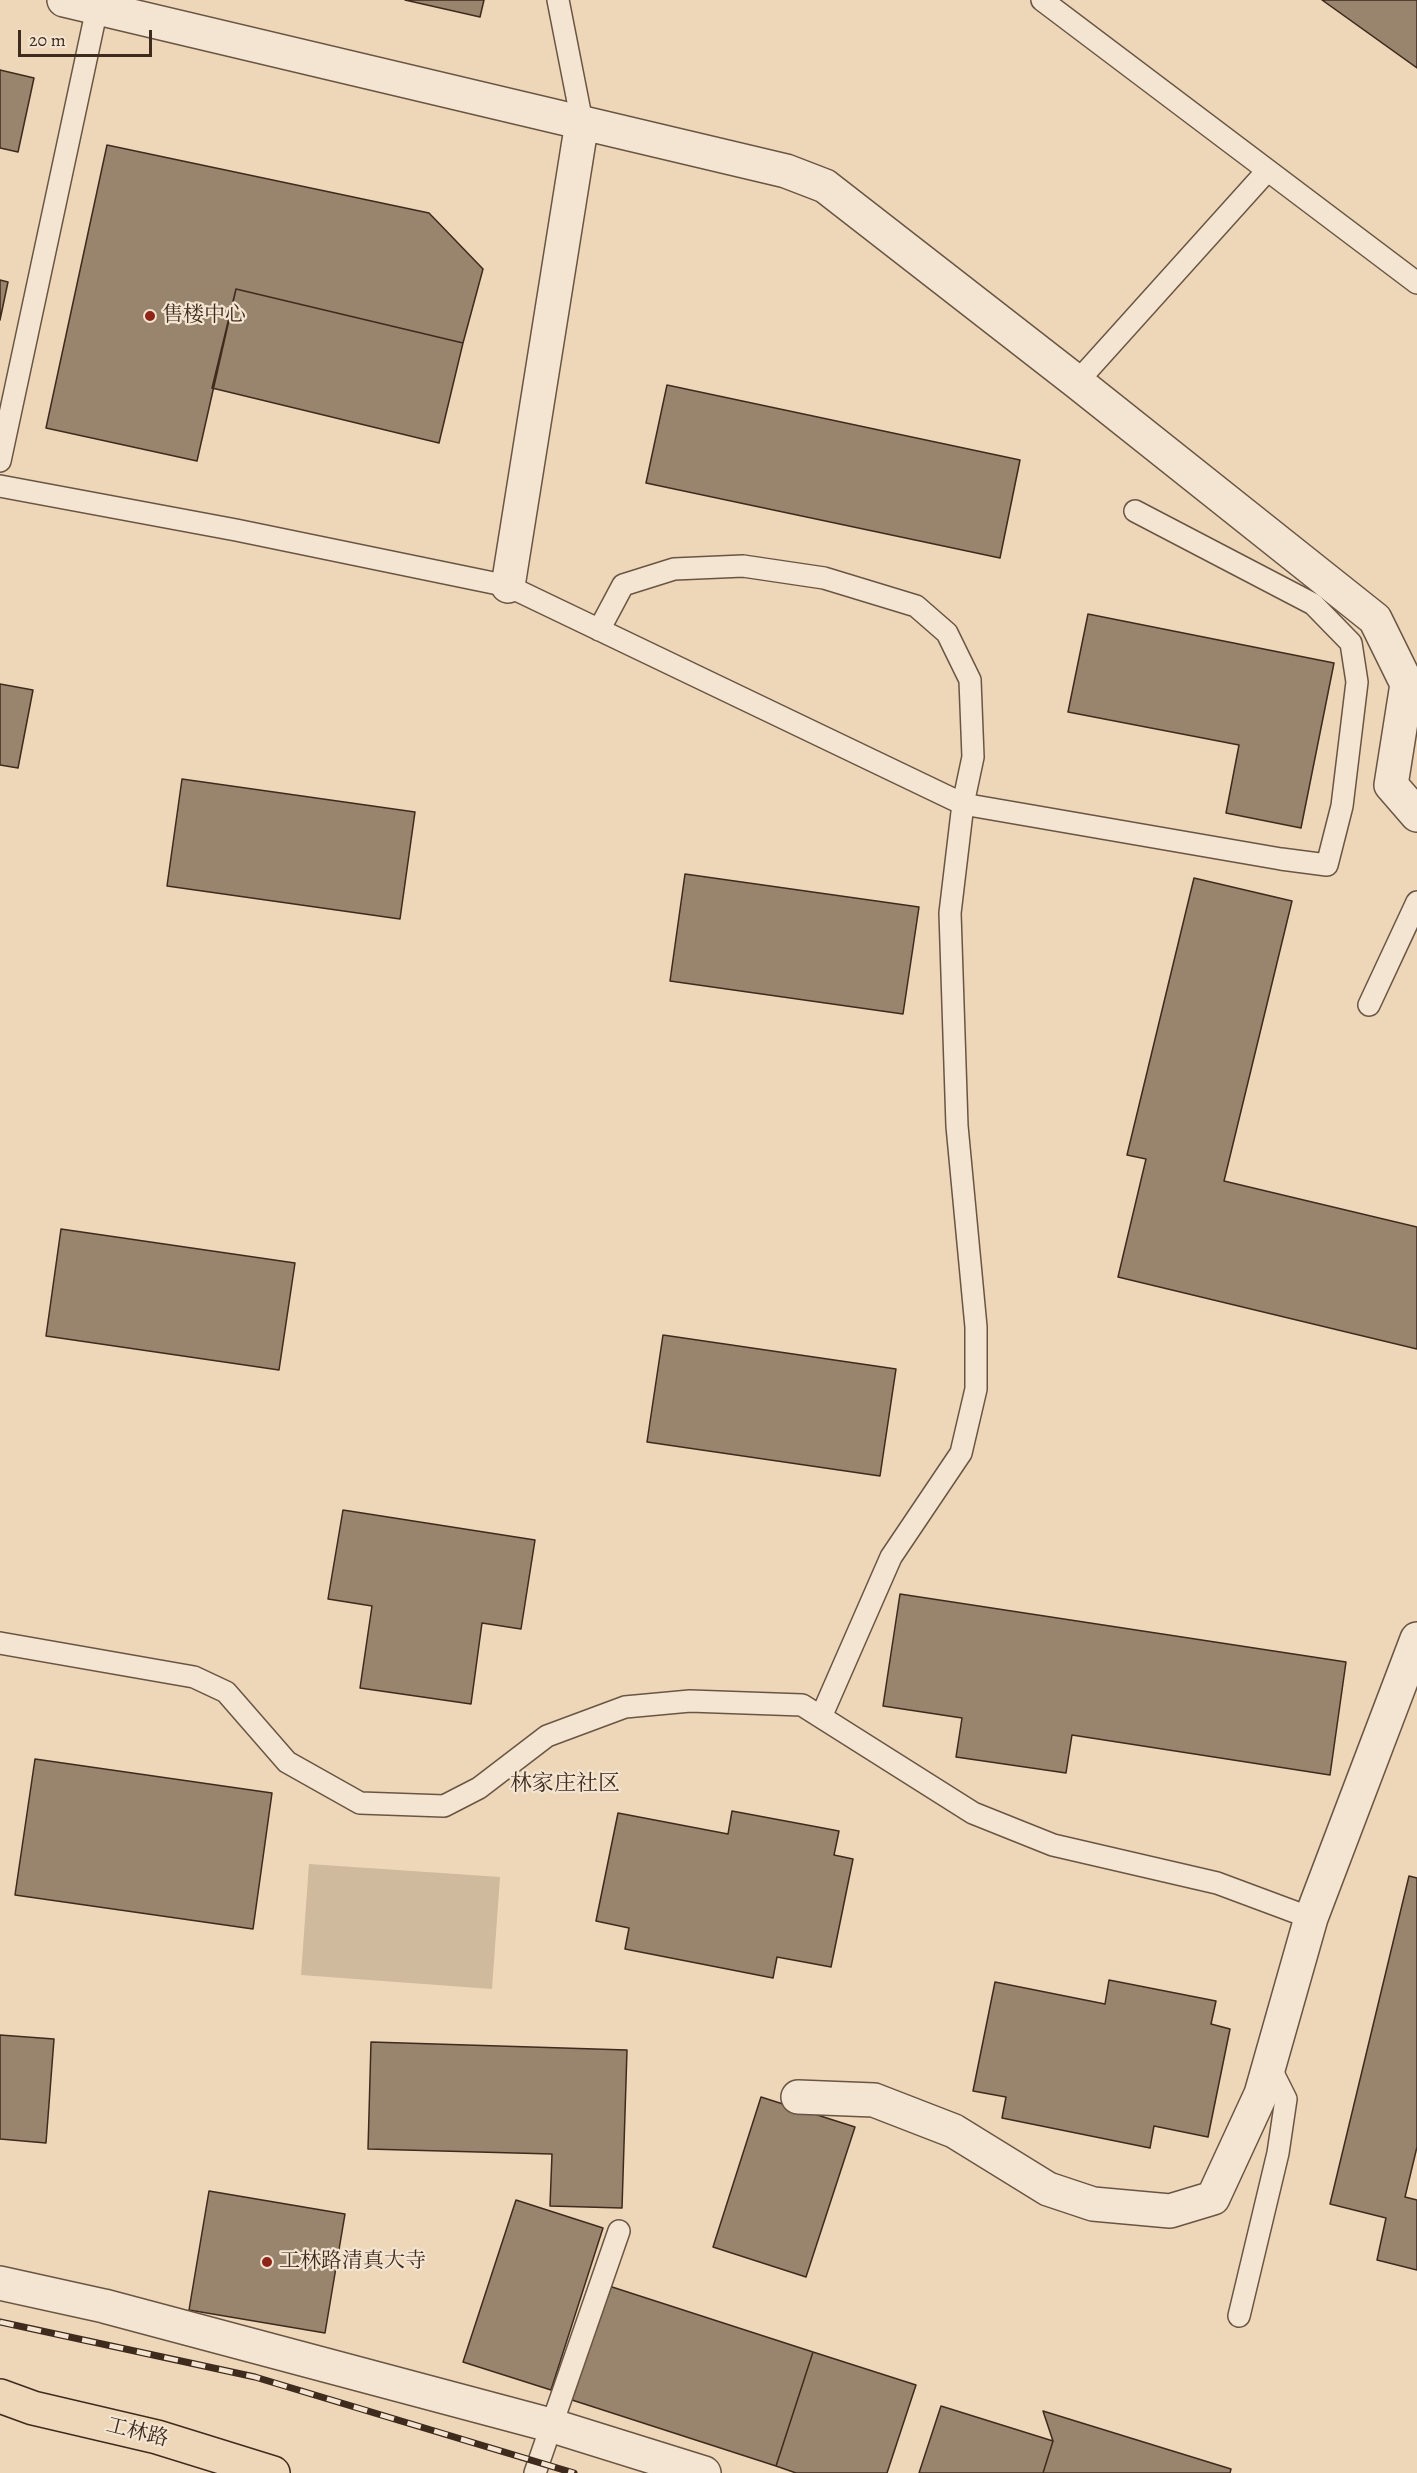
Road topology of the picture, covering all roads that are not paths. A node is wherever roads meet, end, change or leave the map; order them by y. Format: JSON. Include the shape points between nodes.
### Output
{"nodes":[{"id":1,"x":64,"y":0,"type":"edge"},
{"id":2,"x":558,"y":0,"type":"edge"},
{"id":3,"x":1042,"y":0,"type":"edge"},
{"id":4,"x":97,"y":8,"type":"junction"},
{"id":5,"x":582,"y":122,"type":"junction"},
{"id":6,"x":1268,"y":171,"type":"junction"},
{"id":7,"x":1417,"y":283,"type":"edge"},
{"id":8,"x":1077,"y":381,"type":"junction"},
{"id":9,"x":0,"y":461,"type":"edge"},
{"id":10,"x":0,"y":486,"type":"edge"},
{"id":11,"x":1135,"y":511,"type":"dead end"},
{"id":12,"x":508,"y":586,"type":"junction"},
{"id":13,"x":599,"y":630,"type":"junction"},
{"id":14,"x":963,"y":804,"type":"junction"},
{"id":15,"x":1417,"y":815,"type":"edge"},
{"id":16,"x":1417,"y":902,"type":"edge"},
{"id":17,"x":1369,"y":1005,"type":"dead end"},
{"id":18,"x":1417,"y":1639,"type":"edge"},
{"id":19,"x":0,"y":1642,"type":"edge"},
{"id":20,"x":821,"y":1717,"type":"junction"},
{"id":21,"x":1311,"y":1917,"type":"junction"},
{"id":22,"x":1269,"y":2065,"type":"junction"},
{"id":23,"x":798,"y":2097,"type":"dead end"},
{"id":24,"x":618,"y":2231,"type":"dead end"},
{"id":25,"x":0,"y":2283,"type":"edge"},
{"id":26,"x":1239,"y":2316,"type":"dead end"},
{"id":27,"x":0,"y":2396,"type":"edge"},
{"id":28,"x":550,"y":2425,"type":"junction"},
{"id":29,"x":273,"y":2473,"type":"edge"},
{"id":30,"x":535,"y":2473,"type":"edge"},
{"id":31,"x":704,"y":2473,"type":"edge"}],
"edges":[{"from":1,"to":4,"type":"street"},
{"from":2,"to":5,"type":"lane"},
{"from":3,"to":6,"type":"lane"},
{"from":4,"to":5,"type":"street"},
{"from":4,"to":9,"type":"lane"},
{"from":5,"to":8,"type":"street","via":[[786,171],[825,186]]},
{"from":5,"to":12,"type":"street"},
{"from":6,"to":7,"type":"lane"},
{"from":6,"to":8,"type":"lane"},
{"from":8,"to":15,"type":"street","via":[[1375,619],[1407,684],[1391,785]]},
{"from":10,"to":12,"type":"lane"},
{"from":11,"to":14,"type":"lane","via":[[1313,604],[1351,643],[1357,682],[1342,806],[1327,865]]},
{"from":12,"to":13,"type":"lane"},
{"from":13,"to":14,"type":"lane"},
{"from":13,"to":14,"type":"lane","via":[[623,585],[674,569],[743,566],[824,578],[916,606],[947,633],[969,680],[973,757]]},
{"from":14,"to":20,"type":"lane","via":[[950,913],[957,1126],[976,1327],[976,1389],[961,1453],[891,1557]]},
{"from":16,"to":17,"type":"lane"},
{"from":18,"to":21,"type":"street"},
{"from":19,"to":20,"type":"lane","via":[[194,1677],[226,1692],[287,1762],[360,1803],[444,1806],[479,1788],[547,1736],[625,1707],[690,1701],[802,1705]]},
{"from":20,"to":21,"type":"lane","via":[[973,1813],[1053,1845],[1217,1883]]},
{"from":21,"to":22,"type":"street"},
{"from":22,"to":23,"type":"street","via":[[1261,2094],[1213,2198],[1170,2211],[1093,2204],[1048,2189],[954,2131],[874,2100]]},
{"from":22,"to":26,"type":"lane","via":[[1286,2099],[1278,2153]]},
{"from":24,"to":28,"type":"lane"},
{"from":25,"to":28,"type":"street","via":[[104,2306]]},
{"from":27,"to":29,"type":"highway","name":"工林路"},
{"from":28,"to":30,"type":"lane"},
{"from":28,"to":31,"type":"street"}]}
